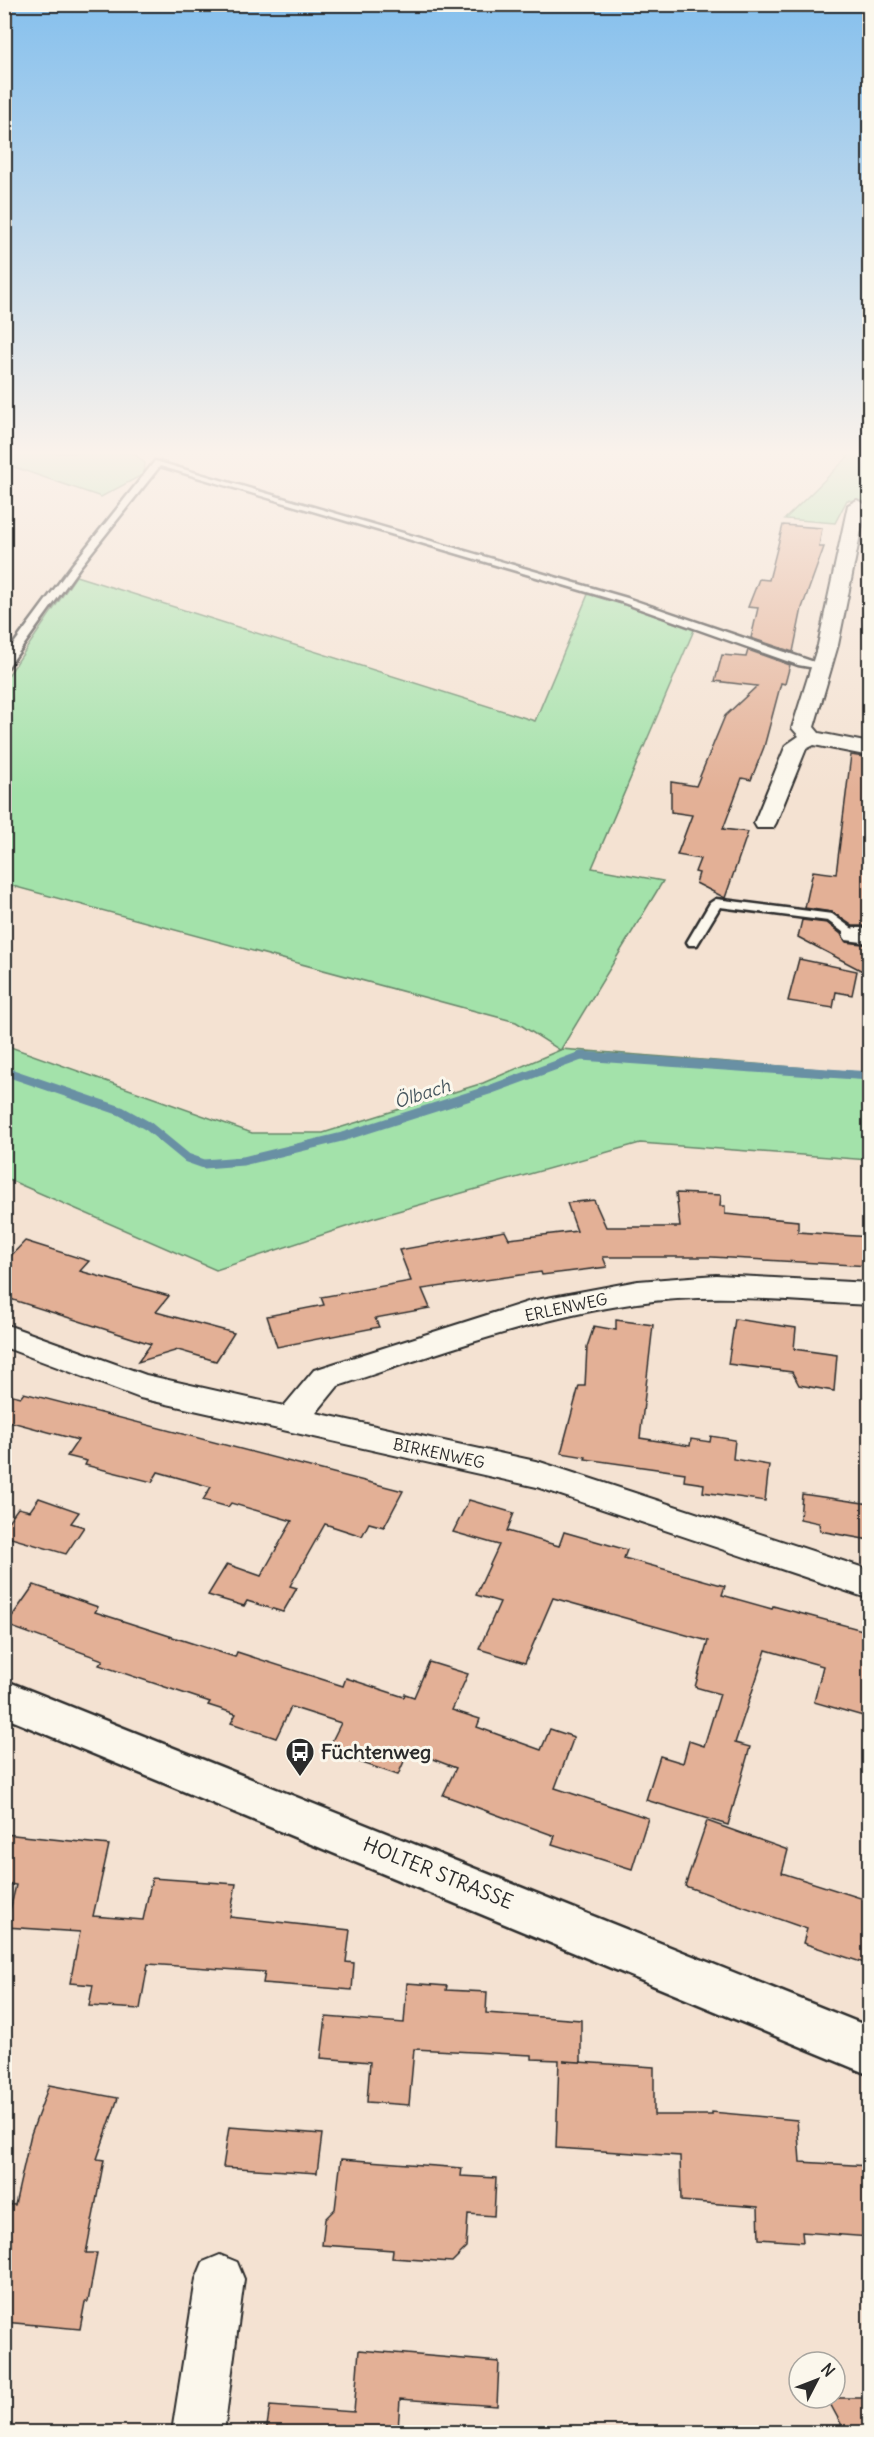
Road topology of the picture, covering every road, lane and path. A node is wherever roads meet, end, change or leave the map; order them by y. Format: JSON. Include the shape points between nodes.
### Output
{"nodes":[{"id":1,"x":75,"y":567,"type":"edge"},
{"id":2,"x":511,"y":567,"type":"edge"},
{"id":3,"x":844,"y":567,"type":"edge"},
{"id":4,"x":4,"y":665,"type":"edge"},
{"id":5,"x":821,"y":666,"type":"junction"},
{"id":6,"x":812,"y":738,"type":"junction"},
{"id":7,"x":870,"y":750,"type":"edge"},
{"id":8,"x":765,"y":823,"type":"dead end"},
{"id":9,"x":862,"y":936,"type":"edge"},
{"id":10,"x":693,"y":942,"type":"dead end"},
{"id":11,"x":870,"y":1294,"type":"edge"},
{"id":12,"x":4,"y":1335,"type":"edge"},
{"id":13,"x":291,"y":1420,"type":"junction"},
{"id":14,"x":870,"y":1585,"type":"edge"},
{"id":15,"x":4,"y":1698,"type":"edge"},
{"id":16,"x":870,"y":2051,"type":"edge"},
{"id":17,"x":220,"y":2279,"type":"dead end"},
{"id":18,"x":198,"y":2433,"type":"edge"}],
"edges":[{"from":1,"to":4,"type":"lane"},
{"from":2,"to":5,"type":"lane","via":[[624,600],[801,663]]},
{"from":3,"to":5,"type":"street"},
{"from":5,"to":6,"type":"street","via":[[803,728]]},
{"from":6,"to":7,"type":"street"},
{"from":6,"to":8,"type":"street","via":[[797,745]]},
{"from":9,"to":10,"type":"lane","via":[[832,918],[716,903]]},
{"from":11,"to":13,"type":"street","name":"ERLENWEG","via":[[716,1286],[638,1292],[542,1309],[326,1378]]},
{"from":12,"to":13,"type":"street","name":"BIRKENWEG","via":[[140,1386]]},
{"from":13,"to":14,"type":"street","name":"BIRKENWEG","via":[[540,1475]]},
{"from":15,"to":16,"type":"street","name":"HOLTER STRASSE"},
{"from":17,"to":18,"type":"street"}]}
